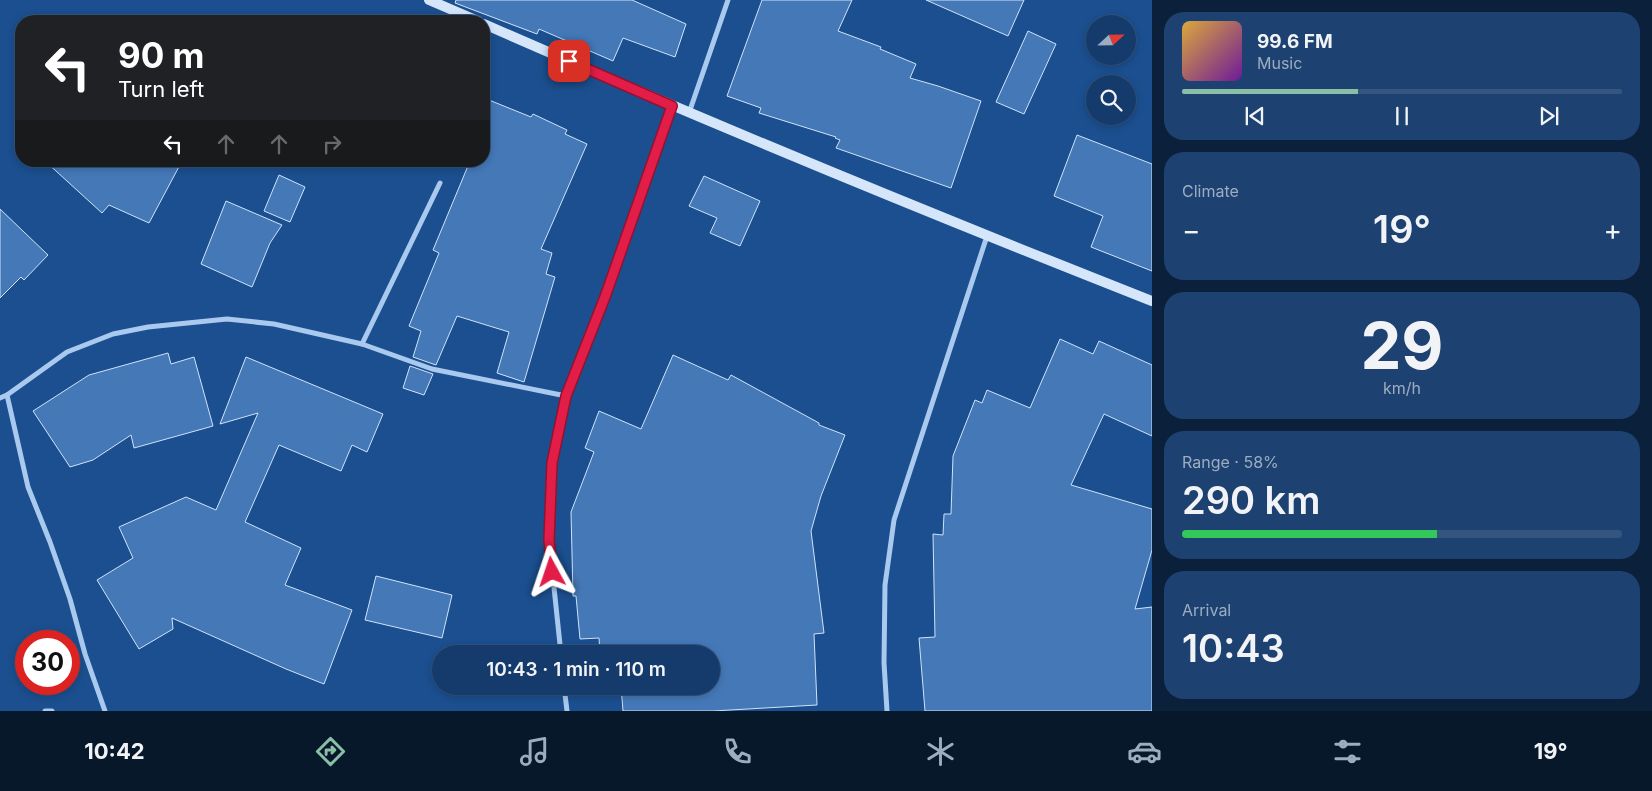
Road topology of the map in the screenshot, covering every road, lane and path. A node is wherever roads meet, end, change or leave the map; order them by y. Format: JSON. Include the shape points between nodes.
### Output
{"nodes":[{"id":1,"x":430,"y":0,"type":"edge"},
{"id":2,"x":728,"y":0,"type":"edge"},
{"id":3,"x":464,"y":15,"type":"edge"},
{"id":4,"x":490,"y":27,"type":"edge"},
{"id":5,"x":672,"y":106,"type":"junction"},
{"id":6,"x":689,"y":114,"type":"junction"},
{"id":7,"x":440,"y":183,"type":"dead end"},
{"id":8,"x":987,"y":236,"type":"junction"},
{"id":9,"x":1152,"y":301,"type":"edge"},
{"id":10,"x":362,"y":344,"type":"junction"},
{"id":11,"x":7,"y":395,"type":"junction"},
{"id":12,"x":566,"y":396,"type":"junction"},
{"id":13,"x":0,"y":398,"type":"edge"},
{"id":14,"x":559,"y":645,"type":"edge"},
{"id":15,"x":565,"y":695,"type":"edge"},
{"id":16,"x":45,"y":711,"type":"edge"},
{"id":17,"x":52,"y":711,"type":"edge"},
{"id":18,"x":105,"y":711,"type":"edge"},
{"id":19,"x":567,"y":711,"type":"edge"},
{"id":20,"x":886,"y":711,"type":"edge"}],
"edges":[{"from":1,"to":3,"type":"main road"},
{"from":2,"to":6,"type":"street"},
{"from":4,"to":5,"type":"main road"},
{"from":5,"to":6,"type":"main road"},
{"from":5,"to":12,"type":"street","via":[[605,297]]},
{"from":6,"to":8,"type":"main road"},
{"from":7,"to":10,"type":"street"},
{"from":8,"to":9,"type":"main road"},
{"from":8,"to":20,"type":"street","via":[[894,520],[885,585]]},
{"from":10,"to":11,"type":"street","via":[[274,324],[227,319],[148,327],[113,334],[67,352]]},
{"from":10,"to":12,"type":"street","via":[[432,369]]},
{"from":11,"to":13,"type":"street"},
{"from":11,"to":18,"type":"street","via":[[28,487],[70,599]]},
{"from":12,"to":14,"type":"street","via":[[552,463],[549,540]]},
{"from":15,"to":19,"type":"street"},
{"from":16,"to":17,"type":"street"}]}
